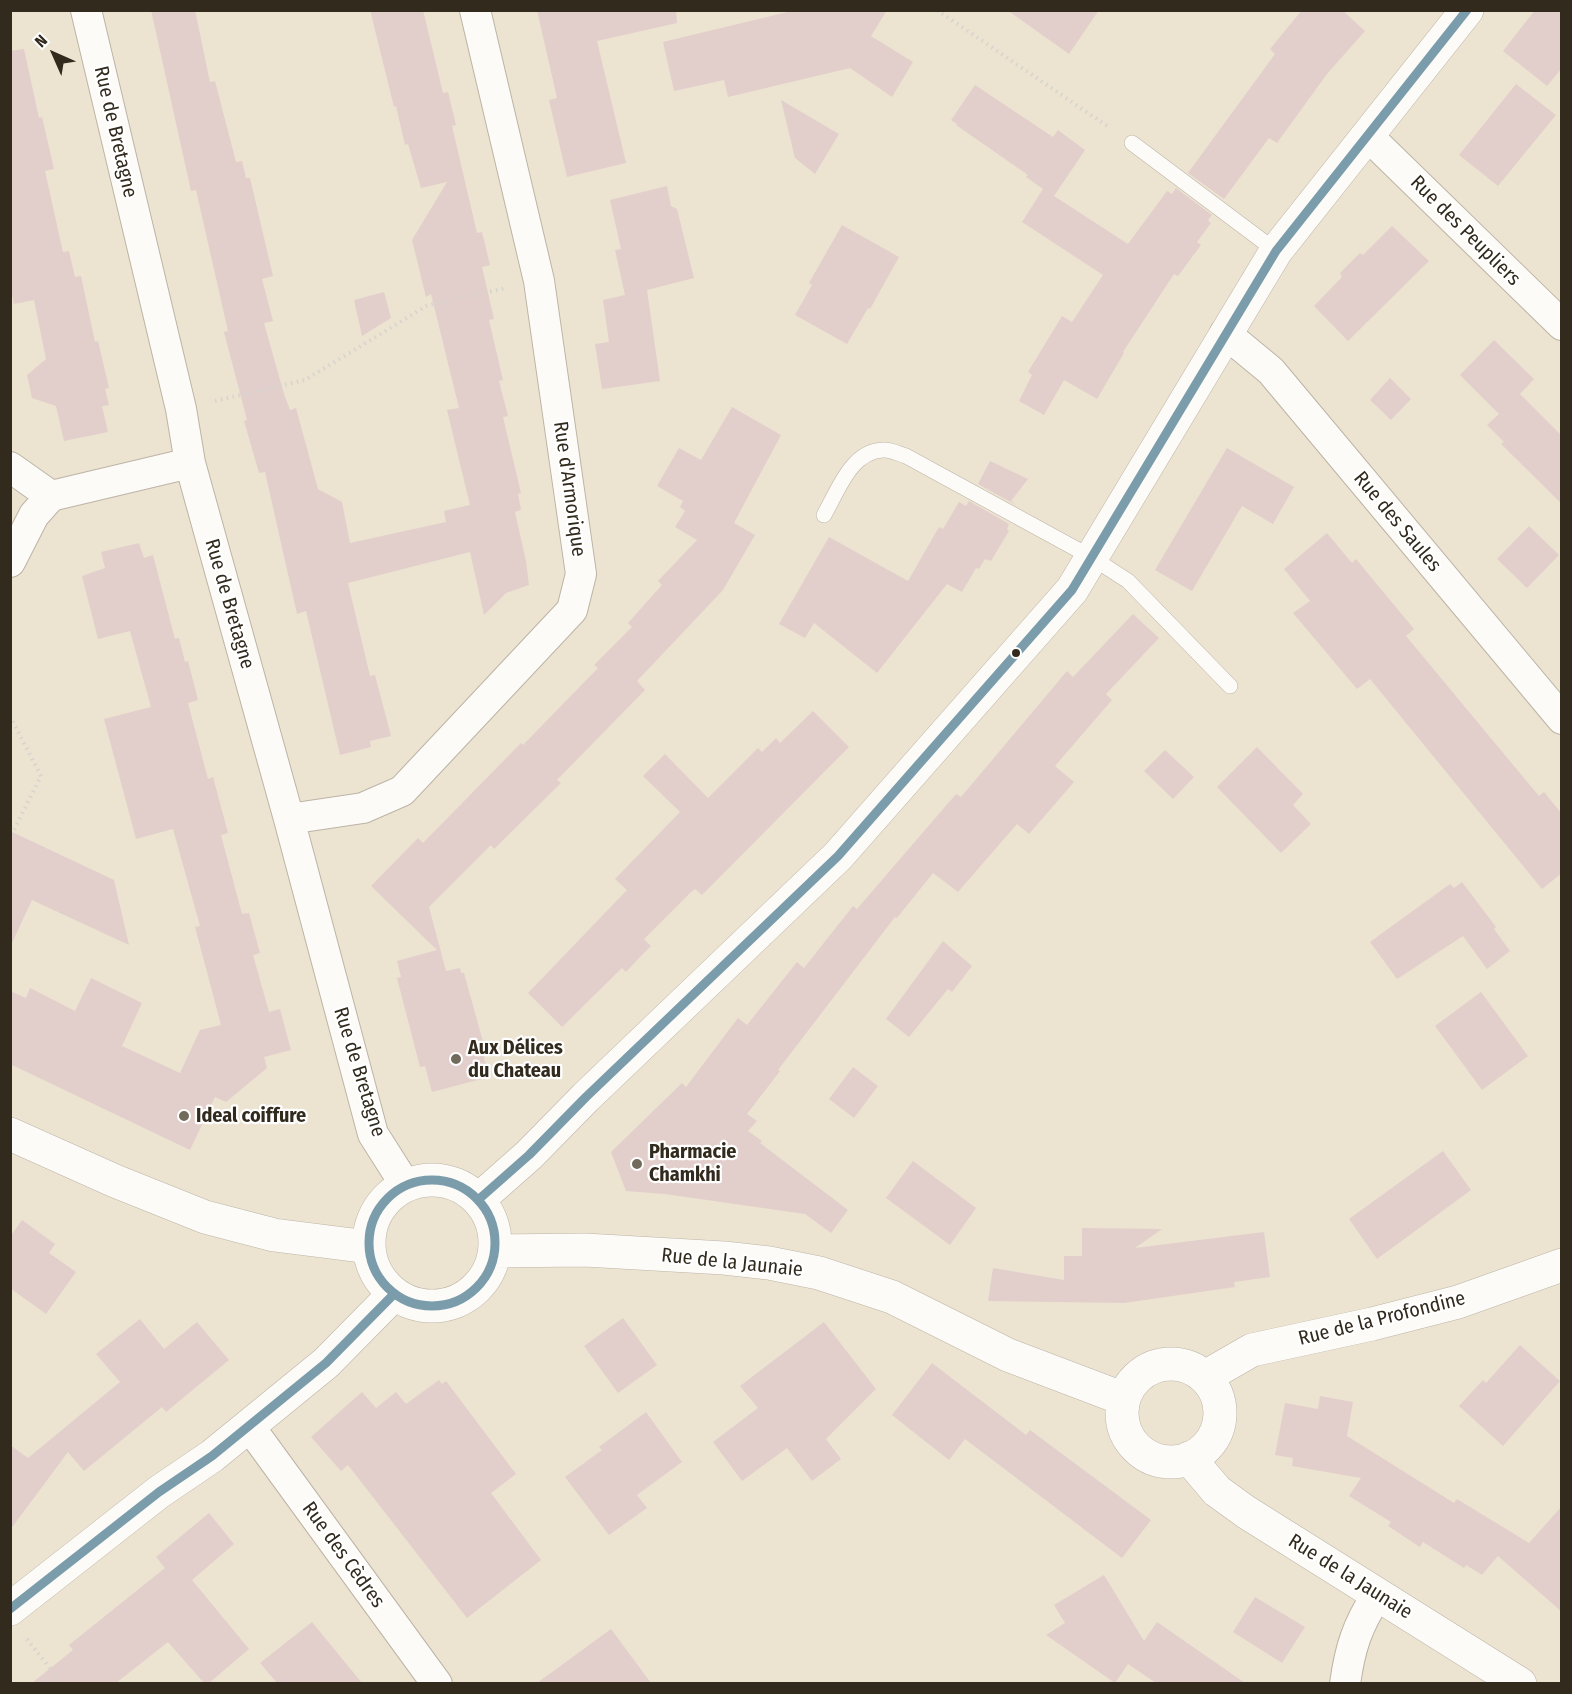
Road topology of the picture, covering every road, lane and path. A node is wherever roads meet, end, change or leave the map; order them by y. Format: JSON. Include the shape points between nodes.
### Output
{"nodes":[{"id":1,"x":87,"y":10,"type":"edge"},
{"id":2,"x":475,"y":10,"type":"edge"},
{"id":3,"x":937,"y":10,"type":"edge"},
{"id":4,"x":1467,"y":10,"type":"edge"},
{"id":5,"x":1368,"y":136,"type":"junction"},
{"id":6,"x":1132,"y":143,"type":"joint"},
{"id":7,"x":1276,"y":251,"type":"junction"},
{"id":8,"x":539,"y":281,"type":"junction"},
{"id":9,"x":1562,"y":326,"type":"edge"},
{"id":10,"x":1225,"y":333,"type":"junction"},
{"id":11,"x":181,"y":409,"type":"junction"},
{"id":12,"x":190,"y":463,"type":"junction"},
{"id":13,"x":10,"y":467,"type":"edge"},
{"id":14,"x":51,"y":496,"type":"junction"},
{"id":15,"x":824,"y":515,"type":"dead end"},
{"id":16,"x":1091,"y":557,"type":"junction"},
{"id":17,"x":10,"y":562,"type":"edge"},
{"id":18,"x":1230,"y":686,"type":"dead end"},
{"id":19,"x":10,"y":716,"type":"edge"},
{"id":20,"x":1562,"y":719,"type":"edge"},
{"id":21,"x":289,"y":819,"type":"junction"},
{"id":22,"x":10,"y":838,"type":"edge"},
{"id":23,"x":10,"y":1134,"type":"edge"},
{"id":24,"x":406,"y":1186,"type":"junction"},
{"id":25,"x":478,"y":1200,"type":"junction"},
{"id":26,"x":369,"y":1247,"type":"junction"},
{"id":27,"x":495,"y":1251,"type":"junction"},
{"id":28,"x":1562,"y":1265,"type":"edge"},
{"id":29,"x":394,"y":1294,"type":"junction"},
{"id":30,"x":1205,"y":1377,"type":"junction"},
{"id":31,"x":1124,"y":1399,"type":"junction"},
{"id":32,"x":249,"y":1426,"type":"junction"},
{"id":33,"x":1189,"y":1458,"type":"junction"},
{"id":34,"x":1377,"y":1595,"type":"junction"},
{"id":35,"x":18,"y":1623,"type":"edge"},
{"id":36,"x":62,"y":1683,"type":"edge"},
{"id":37,"x":437,"y":1683,"type":"edge"},
{"id":38,"x":1345,"y":1683,"type":"edge"},
{"id":39,"x":1520,"y":1683,"type":"edge"}],
"edges":[{"from":1,"to":11,"type":"street","name":"Rue de Bretagne"},
{"from":2,"to":8,"type":"street","name":"Rue d'Armorique"},
{"from":3,"to":6,"type":"path"},
{"from":4,"to":5,"type":"street"},
{"from":5,"to":7,"type":"street"},
{"from":5,"to":9,"type":"street","name":"Rue des Peupliers"},
{"from":6,"to":7,"type":"lane"},
{"from":7,"to":10,"type":"street"},
{"from":8,"to":11,"type":"path","via":[[428,305],[305,380]]},
{"from":8,"to":21,"type":"street","name":"Rue d'Armorique","via":[[581,574],[572,610],[402,791],[363,808]]},
{"from":10,"to":16,"type":"street"},
{"from":10,"to":20,"type":"street","name":"Rue des Saules","via":[[1271,371]]},
{"from":11,"to":12,"type":"street","name":"Rue de Bretagne"},
{"from":12,"to":14,"type":"street"},
{"from":12,"to":21,"type":"street","name":"Rue de Bretagne"},
{"from":13,"to":14,"type":"street"},
{"from":14,"to":17,"type":"street","via":[[34,515]]},
{"from":15,"to":16,"type":"lane","via":[[852,466],[863,456],[884,449],[906,456]]},
{"from":16,"to":18,"type":"lane","via":[[1128,581]]},
{"from":16,"to":25,"type":"street","via":[[1072,590],[838,856]]},
{"from":19,"to":22,"type":"path","via":[[40,776]]},
{"from":21,"to":24,"type":"street","name":"Rue de Bretagne","via":[[374,1134]]},
{"from":23,"to":26,"type":"street","via":[[205,1217],[274,1236]]},
{"from":24,"to":25,"type":"street","via":[[437,1180],[452,1183]]},
{"from":24,"to":26,"type":"street","via":[[382,1204],[372,1224]]},
{"from":25,"to":27,"type":"street","via":[[489,1214]]},
{"from":26,"to":29,"type":"street","via":[[381,1281]]},
{"from":27,"to":29,"type":"street","via":[[478,1286],[459,1300],[420,1305]]},
{"from":27,"to":31,"type":"street","name":"Rue de la Jaunaie","via":[[585,1250],[724,1258],[819,1273],[892,1297],[1008,1355]]},
{"from":28,"to":30,"type":"street","name":"Rue de la Profondine","via":[[1458,1302],[1252,1350]]},
{"from":29,"to":32,"type":"street","via":[[326,1363]]},
{"from":30,"to":31,"type":"street","via":[[1180,1365],[1157,1366],[1137,1377]]},
{"from":30,"to":33,"type":"street","via":[[1217,1397],[1219,1422],[1211,1442]]},
{"from":31,"to":33,"type":"street","via":[[1124,1429],[1136,1448],[1166,1462]]},
{"from":32,"to":35,"type":"street","via":[[159,1492]]},
{"from":32,"to":37,"type":"street","name":"Rue des Cèdres"},
{"from":33,"to":34,"type":"street","name":"Rue de la Jaunaie","via":[[1217,1491]]},
{"from":34,"to":38,"type":"street","via":[[1355,1635]]},
{"from":34,"to":39,"type":"street","name":"Rue de la Jaunaie"},
{"from":35,"to":36,"type":"path"}]}
